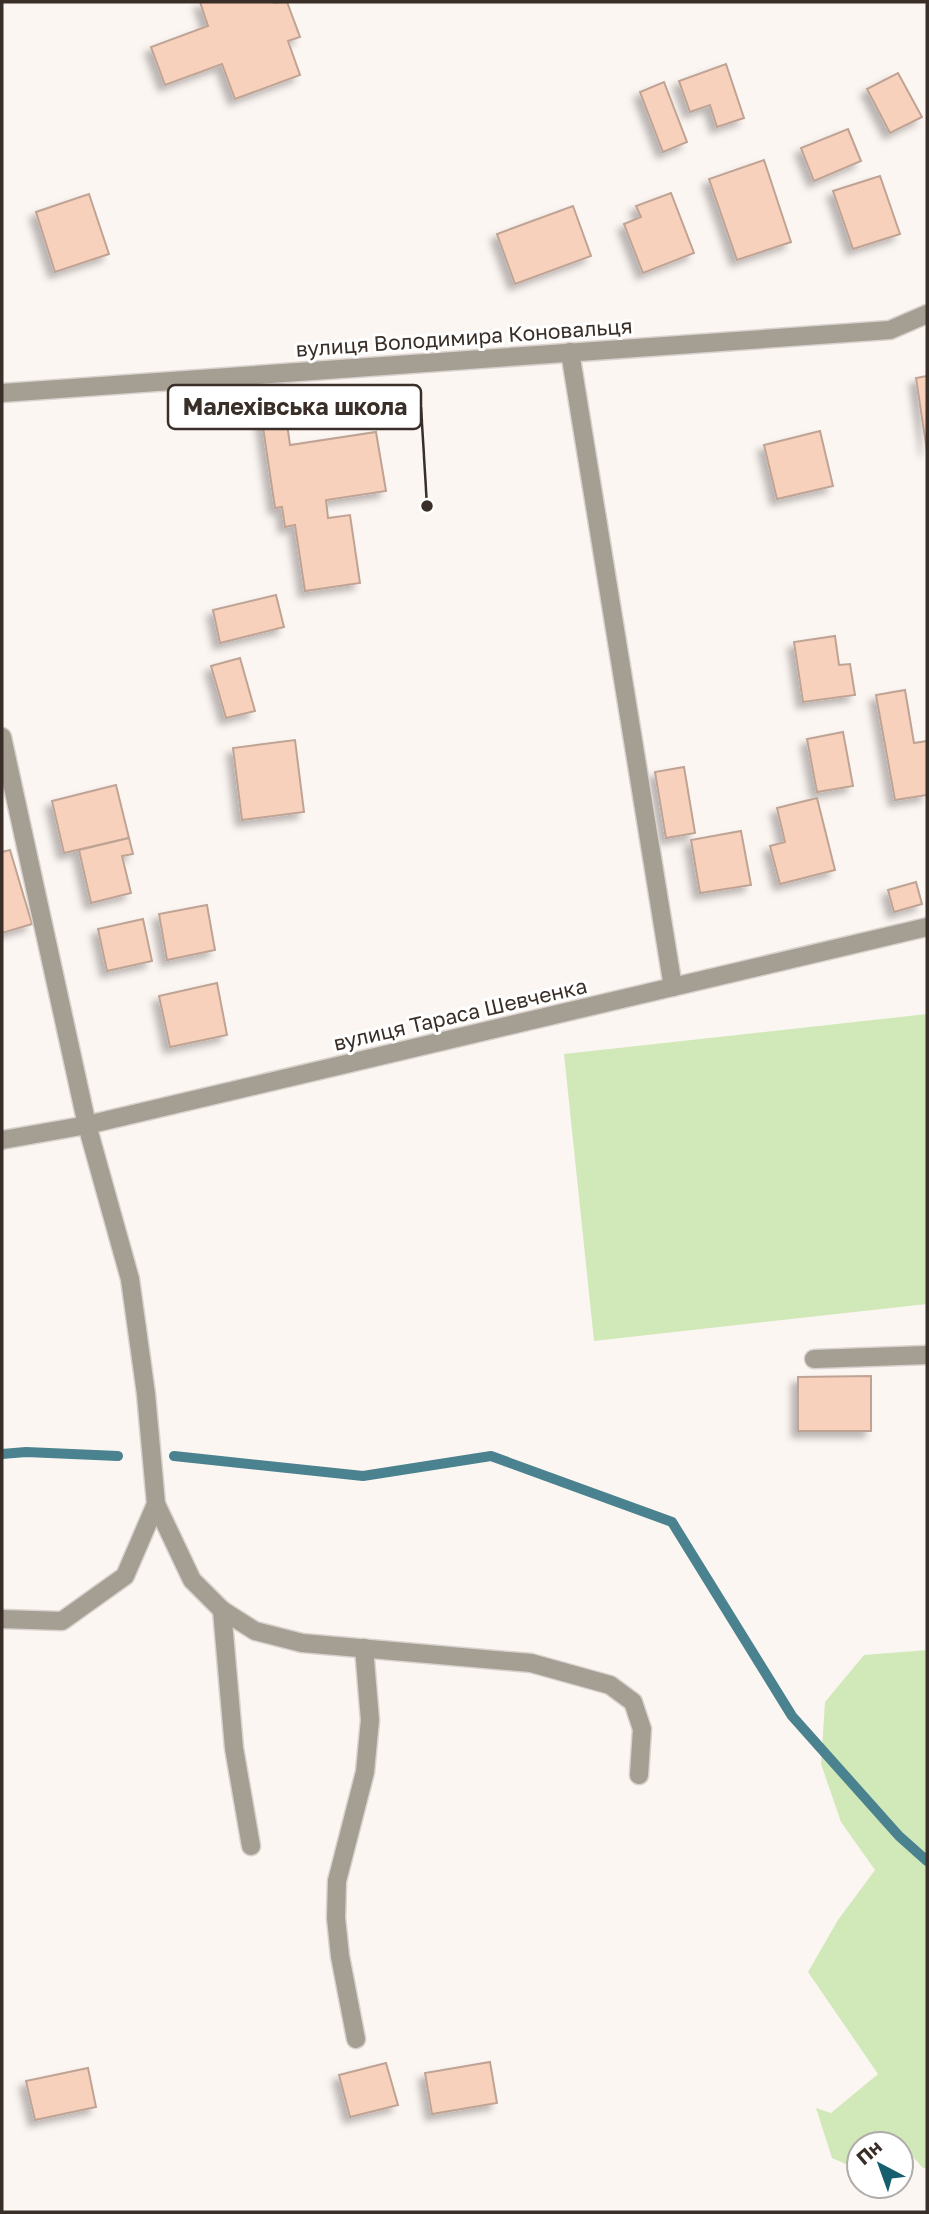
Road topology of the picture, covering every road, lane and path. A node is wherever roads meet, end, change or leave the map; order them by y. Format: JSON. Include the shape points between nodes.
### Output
{"nodes":[{"id":1,"x":927,"y":314,"type":"edge"},
{"id":2,"x":570,"y":352,"type":"junction"},
{"id":3,"x":2,"y":393,"type":"edge"},
{"id":4,"x":2,"y":737,"type":"edge"},
{"id":5,"x":927,"y":928,"type":"edge"},
{"id":6,"x":673,"y":987,"type":"junction"},
{"id":7,"x":87,"y":1125,"type":"junction"},
{"id":8,"x":2,"y":1140,"type":"edge"},
{"id":9,"x":927,"y":1355,"type":"edge"},
{"id":10,"x":814,"y":1359,"type":"dead end"},
{"id":11,"x":156,"y":1504,"type":"junction"},
{"id":12,"x":222,"y":1610,"type":"junction"},
{"id":13,"x":2,"y":1619,"type":"edge"},
{"id":14,"x":364,"y":1648,"type":"junction"},
{"id":15,"x":639,"y":1774,"type":"dead end"},
{"id":16,"x":251,"y":1846,"type":"dead end"},
{"id":17,"x":356,"y":2039,"type":"dead end"}],
"edges":[{"from":1,"to":2,"type":"street","name":"вулиця Володимира Коновальця","via":[[890,330]]},
{"from":2,"to":3,"type":"street","name":"вулиця Володимира Коновальця"},
{"from":2,"to":6,"type":"street"},
{"from":4,"to":7,"type":"street"},
{"from":5,"to":6,"type":"street","name":"вулиця Тараса Шевченка"},
{"from":6,"to":7,"type":"street","name":"вулиця Тараса Шевченка"},
{"from":7,"to":8,"type":"street","name":"вулиця Тараса Шевченка"},
{"from":7,"to":11,"type":"street","via":[[131,1279]]},
{"from":9,"to":10,"type":"street"},
{"from":11,"to":12,"type":"street","via":[[192,1580]]},
{"from":11,"to":13,"type":"street","via":[[125,1576],[62,1621]]},
{"from":12,"to":14,"type":"street","via":[[254,1631],[302,1643]]},
{"from":12,"to":16,"type":"street","via":[[234,1748]]},
{"from":14,"to":15,"type":"street","via":[[531,1663],[610,1685],[633,1702],[642,1729]]},
{"from":14,"to":17,"type":"street","via":[[370,1720],[365,1772],[337,1881],[336,1906]]}]}
